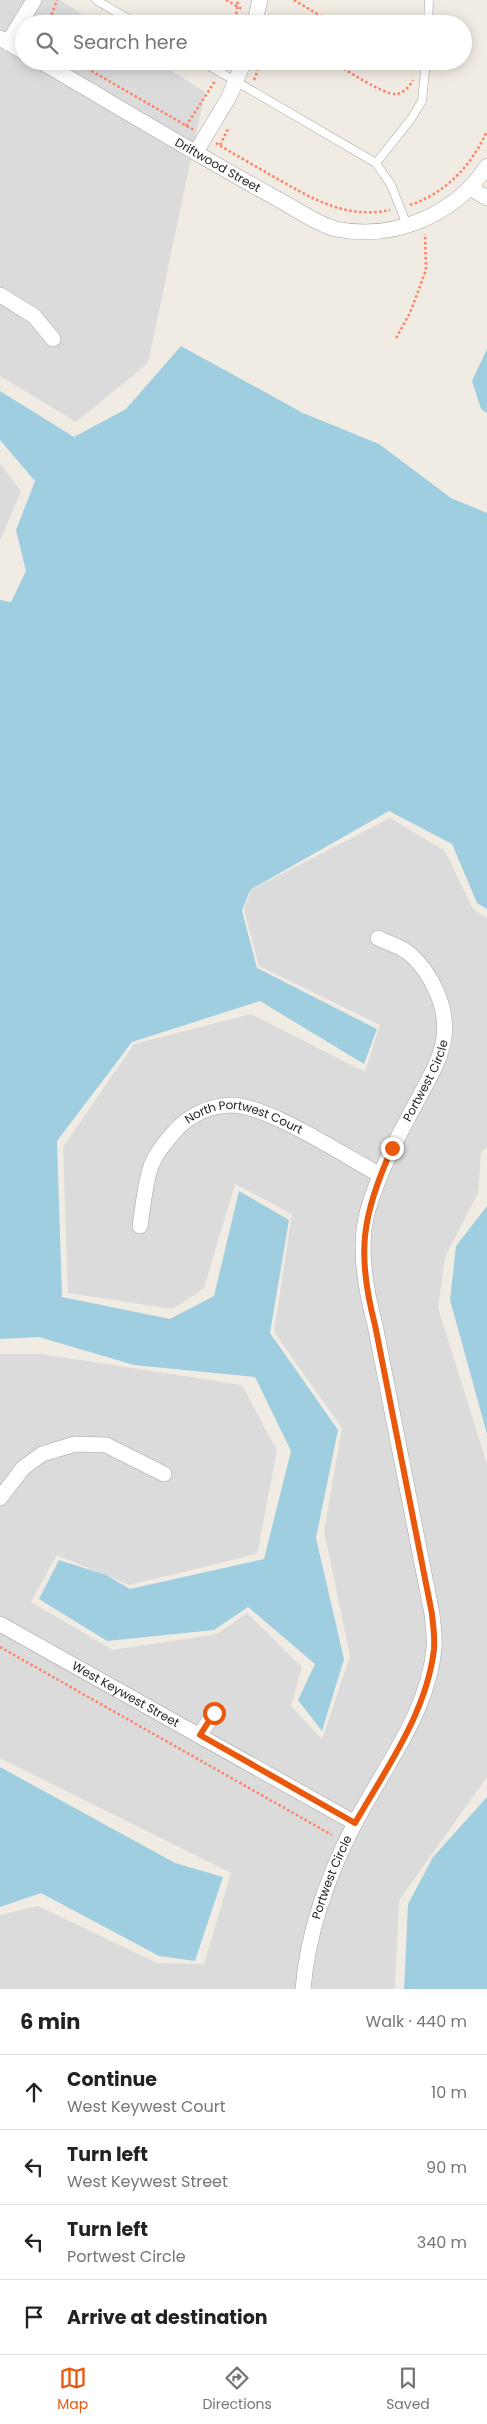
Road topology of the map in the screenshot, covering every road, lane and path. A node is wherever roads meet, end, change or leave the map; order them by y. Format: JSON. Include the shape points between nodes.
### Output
{"nodes":[{"id":1,"x":34,"y":0,"type":"edge"},
{"id":2,"x":57,"y":0,"type":"edge"},
{"id":3,"x":96,"y":0,"type":"edge"},
{"id":4,"x":238,"y":0,"type":"edge"},
{"id":5,"x":260,"y":0,"type":"edge"},
{"id":6,"x":294,"y":0,"type":"edge"},
{"id":7,"x":429,"y":0,"type":"edge"},
{"id":8,"x":23,"y":15,"type":"edge"},
{"id":9,"x":51,"y":15,"type":"edge"},
{"id":10,"x":122,"y":15,"type":"edge"},
{"id":11,"x":236,"y":15,"type":"edge"},
{"id":12,"x":256,"y":15,"type":"edge"},
{"id":13,"x":319,"y":15,"type":"edge"},
{"id":14,"x":428,"y":15,"type":"edge"},
{"id":15,"x":15,"y":25,"type":"edge"},
{"id":16,"x":4,"y":40,"type":"edge"},
{"id":17,"x":15,"y":47,"type":"edge"},
{"id":18,"x":55,"y":70,"type":"edge"},
{"id":19,"x":90,"y":70,"type":"edge"},
{"id":20,"x":216,"y":70,"type":"edge"},
{"id":21,"x":240,"y":70,"type":"edge"},
{"id":22,"x":348,"y":70,"type":"edge"},
{"id":23,"x":425,"y":70,"type":"edge"},
{"id":24,"x":219,"y":72,"type":"junction"},
{"id":25,"x":415,"y":74,"type":"dead end"},
{"id":26,"x":235,"y":83,"type":"junction"},
{"id":27,"x":186,"y":126,"type":"junction"},
{"id":28,"x":487,"y":131,"type":"edge"},
{"id":29,"x":205,"y":136,"type":"junction"},
{"id":30,"x":196,"y":152,"type":"junction"},
{"id":31,"x":376,"y":164,"type":"junction"},
{"id":32,"x":487,"y":166,"type":"edge"},
{"id":33,"x":470,"y":188,"type":"junction"},
{"id":34,"x":487,"y":198,"type":"edge"},
{"id":35,"x":400,"y":208,"type":"junction"},
{"id":36,"x":406,"y":225,"type":"junction"},
{"id":37,"x":424,"y":231,"type":"dead end"},
{"id":38,"x":0,"y":295,"type":"edge"},
{"id":39,"x":396,"y":338,"type":"dead end"},
{"id":40,"x":53,"y":339,"type":"dead end"},
{"id":41,"x":378,"y":938,"type":"dead end"},
{"id":42,"x":380,"y":1175,"type":"junction"},
{"id":43,"x":140,"y":1226,"type":"dead end"},
{"id":44,"x":164,"y":1474,"type":"dead end"},
{"id":45,"x":0,"y":1498,"type":"edge"},
{"id":46,"x":0,"y":1624,"type":"edge"},
{"id":47,"x":0,"y":1647,"type":"edge"},
{"id":48,"x":214,"y":1713,"type":"dead end"},
{"id":49,"x":200,"y":1735,"type":"junction"},
{"id":50,"x":355,"y":1823,"type":"junction"},
{"id":51,"x":332,"y":1835,"type":"dead end"},
{"id":52,"x":303,"y":1989,"type":"edge"}],
"edges":[{"from":1,"to":8,"type":"street"},
{"from":2,"to":9,"type":"path"},
{"from":3,"to":10,"type":"lane"},
{"from":4,"to":11,"type":"path"},
{"from":5,"to":12,"type":"street"},
{"from":6,"to":13,"type":"path"},
{"from":7,"to":14,"type":"lane"},
{"from":15,"to":16,"type":"street"},
{"from":16,"to":17,"type":"street"},
{"from":18,"to":30,"type":"street","name":"Driftwood Street"},
{"from":19,"to":27,"type":"path"},
{"from":20,"to":24,"type":"lane"},
{"from":21,"to":26,"type":"street"},
{"from":22,"to":25,"type":"path","via":[[395,94],[411,84]]},
{"from":23,"to":31,"type":"lane","via":[[422,101]]},
{"from":24,"to":26,"type":"lane"},
{"from":24,"to":27,"type":"path"},
{"from":26,"to":29,"type":"street"},
{"from":26,"to":31,"type":"lane"},
{"from":27,"to":29,"type":"path"},
{"from":28,"to":35,"type":"path","via":[[457,177],[434,193]]},
{"from":29,"to":30,"type":"street"},
{"from":29,"to":35,"type":"path","via":[[313,200],[337,209],[372,213]]},
{"from":30,"to":36,"type":"street","name":"Driftwood Street","via":[[334,229],[379,231]]},
{"from":31,"to":35,"type":"lane","via":[[391,185]]},
{"from":32,"to":33,"type":"street","name":"Driftwood Street"},
{"from":33,"to":34,"type":"street"},
{"from":33,"to":36,"type":"street","name":"Driftwood Street","via":[[433,216]]},
{"from":35,"to":36,"type":"lane"},
{"from":37,"to":39,"type":"path","via":[[426,270],[410,313]]},
{"from":38,"to":40,"type":"street","via":[[34,316]]},
{"from":41,"to":42,"type":"street","name":"Portwest Circle","via":[[411,954],[432,982],[442,1008],[444,1037],[434,1068]]},
{"from":42,"to":43,"type":"street","name":"North Portwest Court","via":[[254,1109],[232,1105],[204,1110],[183,1122],[165,1142],[152,1165]]},
{"from":42,"to":50,"type":"street","name":"Portwest Circle","via":[[367,1216],[364,1241],[367,1292],[432,1614],[434,1647],[420,1704]]},
{"from":44,"to":45,"type":"street","via":[[106,1444],[75,1444],[42,1454],[23,1468]]},
{"from":46,"to":49,"type":"street","name":"West Keywest Street"},
{"from":47,"to":51,"type":"path"},
{"from":48,"to":49,"type":"street"},
{"from":49,"to":50,"type":"street","name":"West Keywest Street"},
{"from":50,"to":52,"type":"street","name":"Portwest Circle","via":[[330,1874],[314,1922]]}]}
